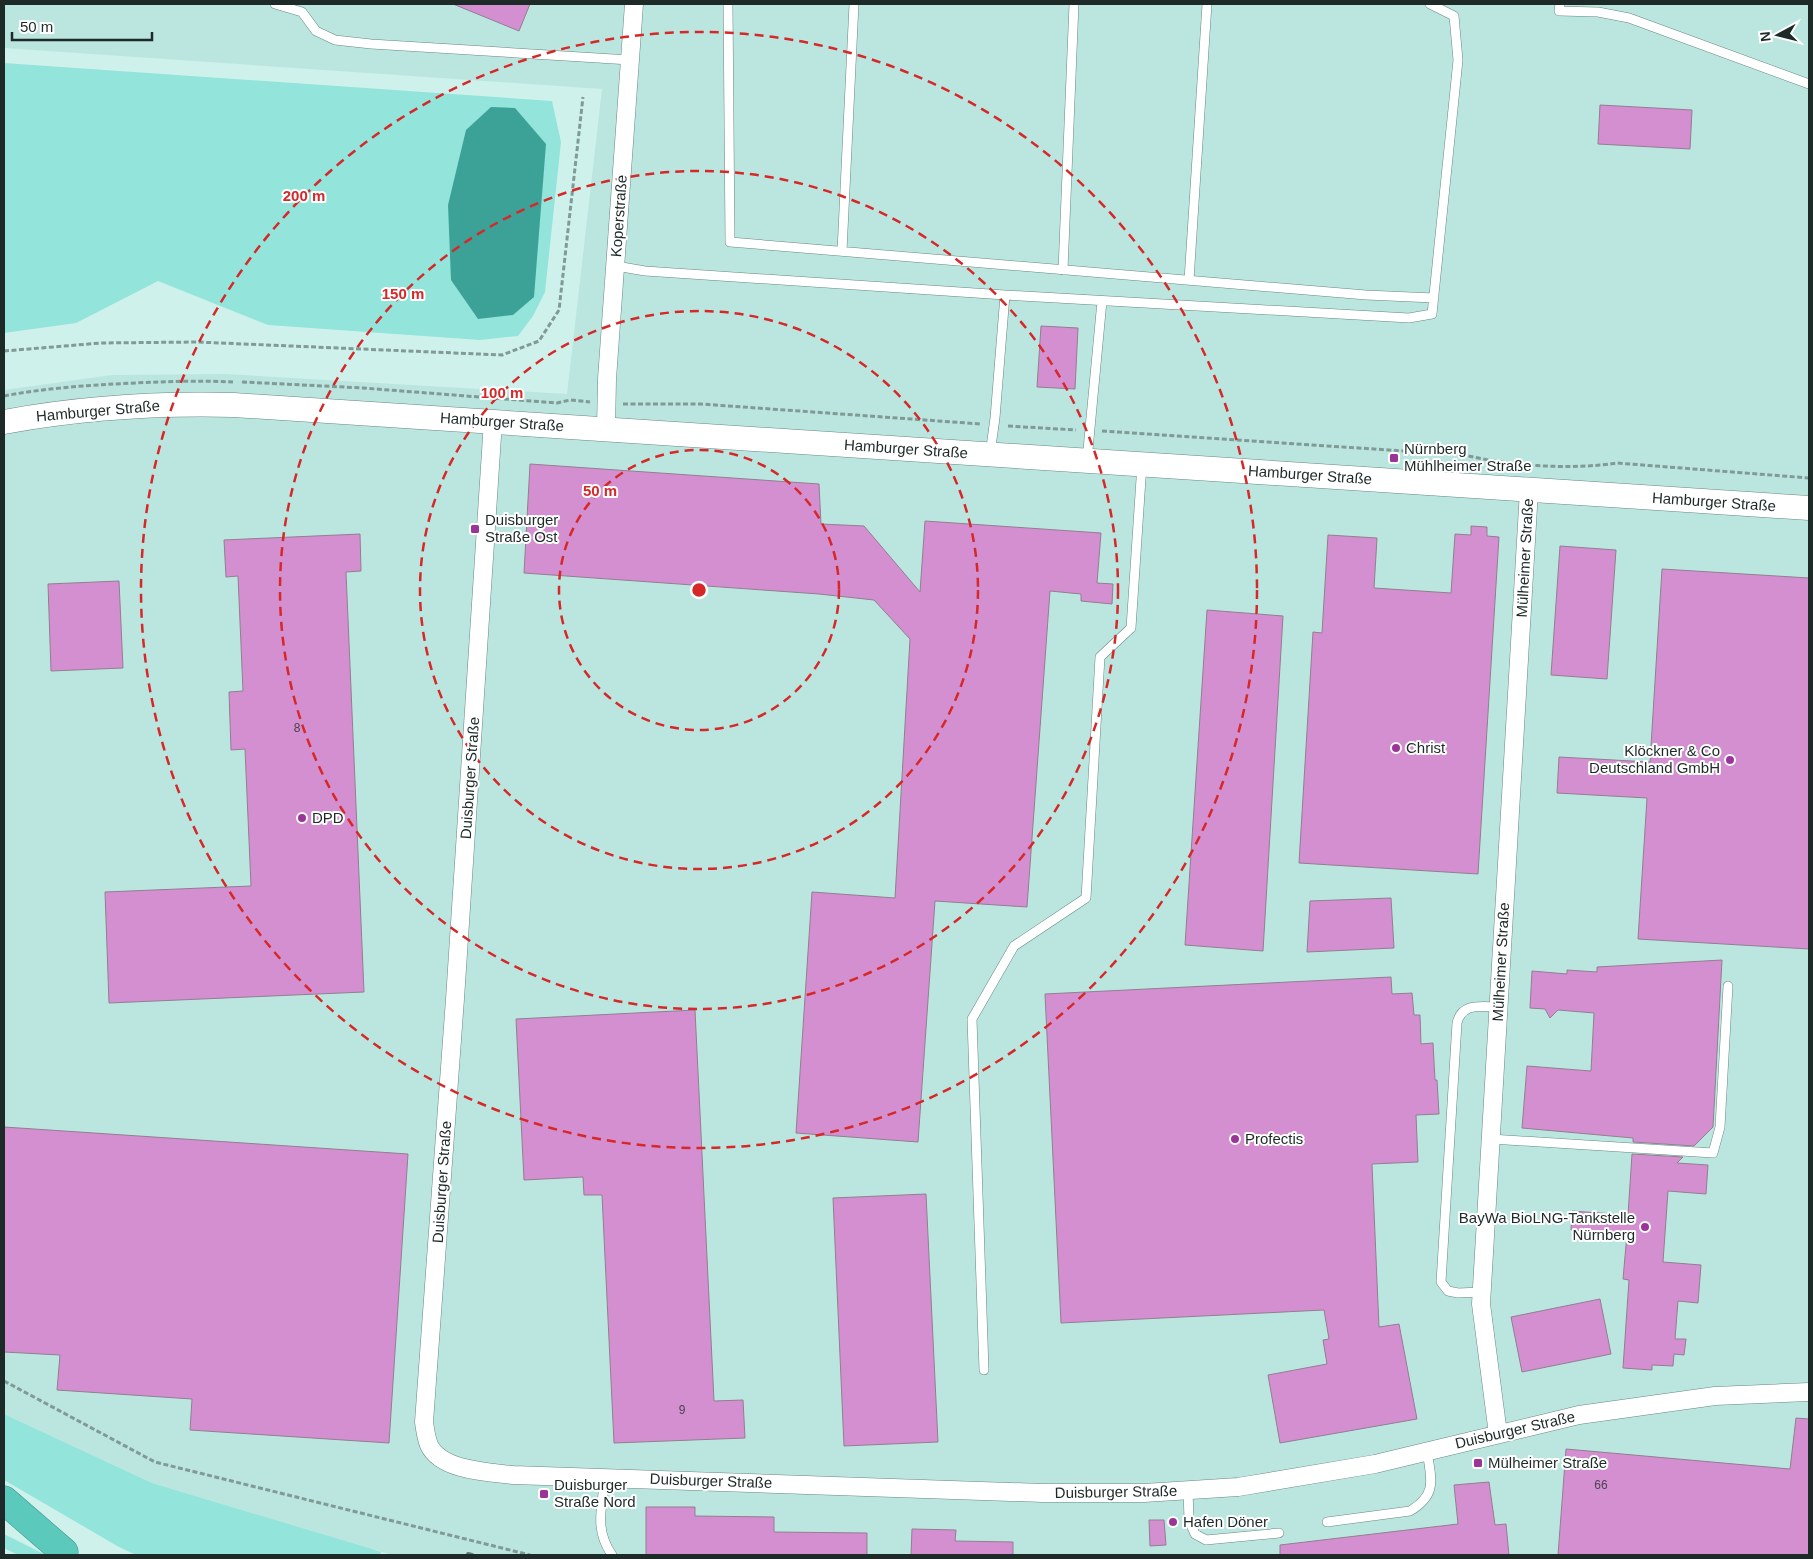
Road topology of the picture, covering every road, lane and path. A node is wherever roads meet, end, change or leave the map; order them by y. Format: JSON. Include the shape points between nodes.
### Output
{"nodes":[{"id":1,"x":275,"y":4,"type":"edge"},
{"id":2,"x":634,"y":4,"type":"edge"},
{"id":3,"x":728,"y":4,"type":"edge"},
{"id":4,"x":854,"y":4,"type":"edge"},
{"id":5,"x":1074,"y":4,"type":"edge"},
{"id":6,"x":1207,"y":4,"type":"edge"},
{"id":7,"x":1430,"y":4,"type":"edge"},
{"id":8,"x":1560,"y":4,"type":"edge"},
{"id":9,"x":630,"y":60,"type":"junction"},
{"id":10,"x":1809,"y":84,"type":"edge"},
{"id":11,"x":583,"y":97,"type":"dead end"},
{"id":12,"x":842,"y":251,"type":"junction"},
{"id":13,"x":616,"y":266,"type":"junction"},
{"id":14,"x":1063,"y":270,"type":"junction"},
{"id":15,"x":1189,"y":280,"type":"junction"},
{"id":16,"x":1005,"y":295,"type":"junction"},
{"id":17,"x":1434,"y":298,"type":"junction"},
{"id":18,"x":1102,"y":301,"type":"junction"},
{"id":19,"x":4,"y":351,"type":"edge"},
{"id":20,"x":4,"y":396,"type":"edge"},
{"id":21,"x":606,"y":403,"type":"junction"},
{"id":22,"x":493,"y":421,"type":"junction"},
{"id":23,"x":4,"y":422,"type":"edge"},
{"id":24,"x":994,"y":425,"type":"junction"},
{"id":25,"x":606,"y":429,"type":"junction"},
{"id":26,"x":1090,"y":430,"type":"junction"},
{"id":27,"x":990,"y":454,"type":"junction"},
{"id":28,"x":1087,"y":461,"type":"junction"},
{"id":29,"x":1142,"y":464,"type":"junction"},
{"id":30,"x":1809,"y":478,"type":"edge"},
{"id":31,"x":1528,"y":490,"type":"junction"},
{"id":32,"x":1809,"y":508,"type":"edge"},
{"id":33,"x":1728,"y":986,"type":"dead end"},
{"id":34,"x":1499,"y":1007,"type":"junction"},
{"id":35,"x":1491,"y":1139,"type":"junction"},
{"id":36,"x":1482,"y":1292,"type":"junction"},
{"id":37,"x":984,"y":1370,"type":"dead end"},
{"id":38,"x":4,"y":1380,"type":"edge"},
{"id":39,"x":1809,"y":1392,"type":"edge"},
{"id":40,"x":1498,"y":1434,"type":"junction"},
{"id":41,"x":1427,"y":1451,"type":"junction"},
{"id":42,"x":605,"y":1478,"type":"junction"},
{"id":43,"x":1188,"y":1490,"type":"junction"},
{"id":44,"x":4,"y":1500,"type":"edge"},
{"id":45,"x":4,"y":1522,"type":"edge"},
{"id":46,"x":1327,"y":1522,"type":"dead end"},
{"id":47,"x":1279,"y":1533,"type":"dead end"},
{"id":48,"x":68,"y":1554,"type":"edge"},
{"id":49,"x":530,"y":1555,"type":"edge"},
{"id":50,"x":612,"y":1555,"type":"edge"}],
"edges":[{"from":1,"to":9,"type":"lane","via":[[302,12],[316,31],[334,40]]},
{"from":2,"to":9,"type":"street","name":"Koperstraße"},
{"from":3,"to":12,"type":"lane","via":[[730,242]]},
{"from":4,"to":12,"type":"lane"},
{"from":5,"to":14,"type":"lane"},
{"from":6,"to":15,"type":"lane"},
{"from":7,"to":17,"type":"lane","via":[[1454,16],[1458,60]]},
{"from":8,"to":10,"type":"lane","via":[[1559,11],[1598,12],[1628,18]]},
{"from":9,"to":13,"type":"street","name":"Koperstraße"},
{"from":11,"to":19,"type":"path","via":[[559,310],[539,341],[502,355],[197,342],[101,343]]},
{"from":12,"to":14,"type":"lane"},
{"from":13,"to":16,"type":"lane","via":[[645,271]]},
{"from":13,"to":21,"type":"street","name":"Koperstraße"},
{"from":14,"to":15,"type":"lane"},
{"from":15,"to":17,"type":"lane"},
{"from":16,"to":18,"type":"lane"},
{"from":16,"to":24,"type":"lane"},
{"from":17,"to":18,"type":"lane","via":[[1432,314],[1409,318]]},
{"from":18,"to":26,"type":"lane"},
{"from":20,"to":21,"type":"path","via":[[79,386],[203,381],[363,388],[557,403],[570,400]]},
{"from":21,"to":24,"type":"path","via":[[701,404]]},
{"from":21,"to":25,"type":"street","name":"Koperstraße"},
{"from":22,"to":23,"type":"street","name":"Hamburger Straße","via":[[198,404],[82,410]]},
{"from":22,"to":25,"type":"street","name":"Hamburger Straße"},
{"from":22,"to":42,"type":"street","name":"Duisburger Straße","via":[[424,1422],[429,1446],[458,1467],[514,1474]]},
{"from":24,"to":26,"type":"path"},
{"from":24,"to":27,"type":"lane"},
{"from":25,"to":27,"type":"street","name":"Hamburger Straße"},
{"from":26,"to":28,"type":"lane"},
{"from":26,"to":30,"type":"path","via":[[1464,455],[1530,464],[1617,463]]},
{"from":27,"to":28,"type":"street","name":"Hamburger Straße"},
{"from":28,"to":29,"type":"street","name":"Hamburger Straße"},
{"from":29,"to":31,"type":"street","name":"Hamburger Straße"},
{"from":29,"to":37,"type":"lane","via":[[1131,628],[1100,657],[1086,898],[1014,946],[972,1019]]},
{"from":31,"to":32,"type":"street","name":"Hamburger Straße"},
{"from":31,"to":34,"type":"street","name":"Mülheimer Straße"},
{"from":33,"to":35,"type":"lane","via":[[1720,1127],[1713,1153]]},
{"from":34,"to":35,"type":"street","name":"Mülheimer Straße"},
{"from":34,"to":36,"type":"lane","via":[[1469,1008],[1459,1015],[1457,1023],[1441,1282],[1448,1291]]},
{"from":35,"to":36,"type":"street","name":"Mülheimer Straße"},
{"from":36,"to":40,"type":"street","name":"Mülheimer Straße"},
{"from":38,"to":49,"type":"path","via":[[155,1462]]},
{"from":39,"to":40,"type":"street","name":"Duisburger Straße","via":[[1715,1396],[1579,1415]]},
{"from":40,"to":41,"type":"street","name":"Duisburger Straße"},
{"from":41,"to":43,"type":"street","name":"Duisburger Straße","via":[[1256,1485]]},
{"from":41,"to":46,"type":"lane","via":[[1430,1494],[1422,1504],[1410,1511]]},
{"from":42,"to":43,"type":"street","name":"Duisburger Straße","via":[[1043,1493]]},
{"from":42,"to":50,"type":"lane","via":[[600,1527],[604,1543]]},
{"from":43,"to":47,"type":"lane","via":[[1189,1520],[1195,1534],[1206,1540]]},
{"from":44,"to":48,"type":"highway"},
{"from":45,"to":48,"type":"highway"}]}
